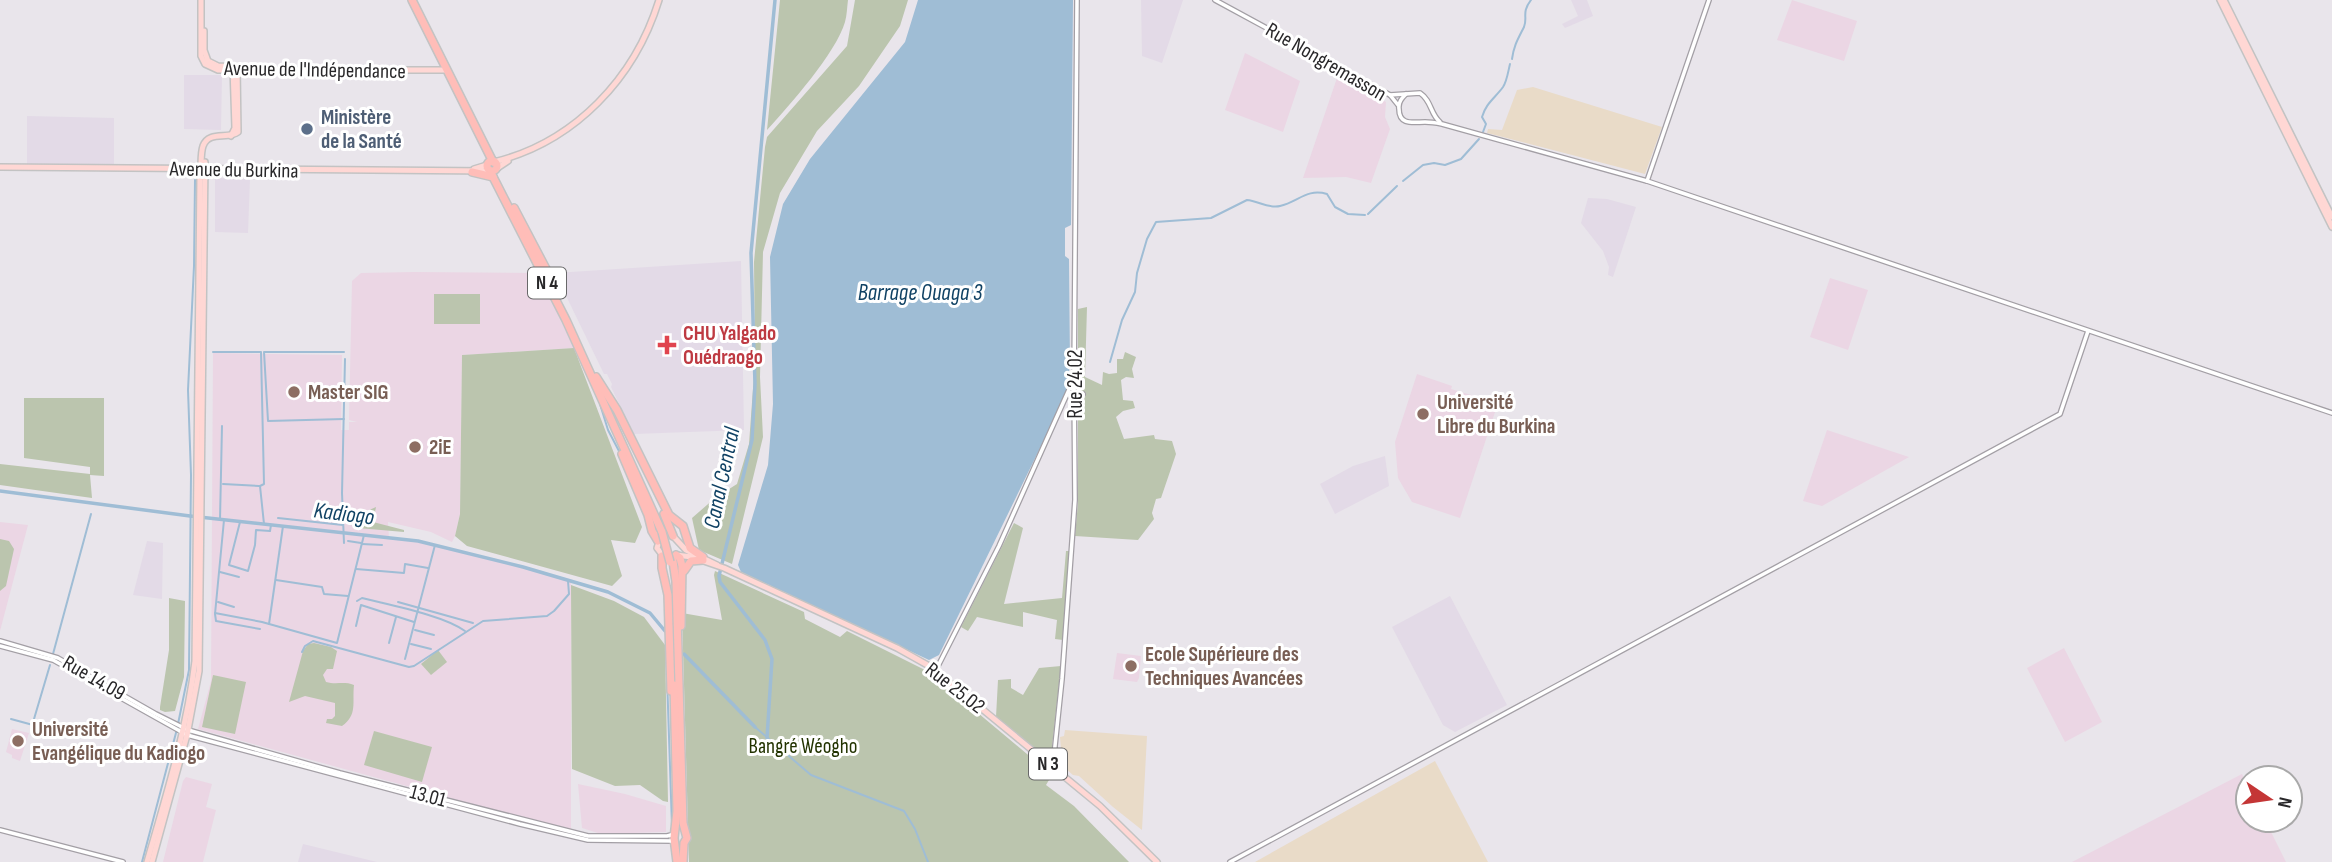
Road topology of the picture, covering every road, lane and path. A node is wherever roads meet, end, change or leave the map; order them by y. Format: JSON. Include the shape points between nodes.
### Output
{"nodes":[{"id":1,"x":203,"y":0,"type":"edge"},
{"id":2,"x":412,"y":0,"type":"edge"},
{"id":3,"x":659,"y":0,"type":"edge"},
{"id":4,"x":1077,"y":0,"type":"edge"},
{"id":5,"x":1215,"y":0,"type":"edge"},
{"id":6,"x":1709,"y":0,"type":"edge"},
{"id":7,"x":2222,"y":0,"type":"edge"},
{"id":8,"x":238,"y":69,"type":"junction"},
{"id":9,"x":449,"y":70,"type":"junction"},
{"id":10,"x":1406,"y":94,"type":"junction"},
{"id":11,"x":1390,"y":95,"type":"junction"},
{"id":12,"x":1398,"y":106,"type":"junction"},
{"id":13,"x":1430,"y":110,"type":"junction"},
{"id":14,"x":1422,"y":122,"type":"junction"},
{"id":15,"x":1442,"y":124,"type":"junction"},
{"id":16,"x":0,"y":167,"type":"edge"},
{"id":17,"x":492,"y":168,"type":"junction"},
{"id":18,"x":203,"y":169,"type":"junction"},
{"id":19,"x":470,"y":172,"type":"junction"},
{"id":20,"x":1647,"y":181,"type":"junction"},
{"id":21,"x":2332,"y":217,"type":"edge"},
{"id":22,"x":2332,"y":227,"type":"edge"},
{"id":23,"x":2088,"y":331,"type":"junction"},
{"id":24,"x":596,"y":377,"type":"junction"},
{"id":25,"x":1074,"y":382,"type":"junction"},
{"id":26,"x":1083,"y":394,"type":"dead end"},
{"id":27,"x":1075,"y":398,"type":"junction"},
{"id":28,"x":2332,"y":413,"type":"edge"},
{"id":29,"x":612,"y":416,"type":"junction"},
{"id":30,"x":686,"y":531,"type":"junction"},
{"id":31,"x":673,"y":536,"type":"junction"},
{"id":32,"x":658,"y":541,"type":"junction"},
{"id":33,"x":680,"y":543,"type":"junction"},
{"id":34,"x":670,"y":558,"type":"junction"},
{"id":35,"x":703,"y":559,"type":"junction"},
{"id":36,"x":682,"y":578,"type":"junction"},
{"id":37,"x":0,"y":640,"type":"edge"},
{"id":38,"x":0,"y":646,"type":"edge"},
{"id":39,"x":936,"y":670,"type":"junction"},
{"id":40,"x":677,"y":723,"type":"junction"},
{"id":41,"x":185,"y":731,"type":"junction"},
{"id":42,"x":1052,"y":768,"type":"junction"},
{"id":43,"x":0,"y":830,"type":"edge"},
{"id":44,"x":680,"y":838,"type":"junction"},
{"id":45,"x":123,"y":862,"type":"edge"},
{"id":46,"x":149,"y":862,"type":"edge"},
{"id":47,"x":677,"y":862,"type":"edge"},
{"id":48,"x":683,"y":862,"type":"edge"},
{"id":49,"x":1157,"y":862,"type":"edge"},
{"id":50,"x":1230,"y":862,"type":"edge"}],
"edges":[{"from":1,"to":8,"type":"main road","name":"Avenue de l'Indépendance","via":[[205,55],[212,64]]},
{"from":2,"to":9,"type":"highway","number":"N 4"},
{"from":3,"to":17,"type":"main road","name":"Avenue du Burkina","via":[[635,56],[605,97],[558,135]]},
{"from":4,"to":25,"type":"street","name":"Rue 24.02"},
{"from":5,"to":11,"type":"street","name":"Rue Nongremasson"},
{"from":6,"to":20,"type":"street"},
{"from":7,"to":21,"type":"main road"},
{"from":7,"to":22,"type":"main road"},
{"from":8,"to":9,"type":"main road","name":"Avenue de l'Indépendance"},
{"from":8,"to":18,"type":"main road","via":[[239,129],[236,135],[221,136],[206,146]]},
{"from":9,"to":17,"type":"highway","number":"N 4"},
{"from":10,"to":11,"type":"street"},
{"from":10,"to":12,"type":"street"},
{"from":10,"to":13,"type":"street","via":[[1424,96]]},
{"from":11,"to":12,"type":"street","name":"Rue Nongremasson"},
{"from":12,"to":14,"type":"street","via":[[1407,122]]},
{"from":13,"to":14,"type":"street"},
{"from":13,"to":15,"type":"street"},
{"from":14,"to":15,"type":"street"},
{"from":15,"to":20,"type":"street"},
{"from":16,"to":18,"type":"main road","name":"Avenue du Burkina"},
{"from":17,"to":19,"type":"highway"},
{"from":17,"to":19,"type":"main road","name":"Avenue du Burkina"},
{"from":17,"to":24,"type":"highway","number":"N 4"},
{"from":17,"to":29,"type":"highway","number":"N 4"},
{"from":18,"to":19,"type":"main road","name":"Avenue du Burkina"},
{"from":18,"to":41,"type":"main road","via":[[195,661]]},
{"from":20,"to":23,"type":"street"},
{"from":23,"to":28,"type":"street"},
{"from":23,"to":50,"type":"street","via":[[2060,414]]},
{"from":24,"to":29,"type":"highway","number":"N 4"},
{"from":24,"to":30,"type":"highway","via":[[669,515]]},
{"from":25,"to":27,"type":"street","name":"Rue 24.02"},
{"from":25,"to":39,"type":"street"},
{"from":26,"to":27,"type":"street"},
{"from":27,"to":42,"type":"street","name":"Rue 24.02","via":[[1074,526]]},
{"from":29,"to":31,"type":"highway"},
{"from":29,"to":32,"type":"highway","via":[[618,445]]},
{"from":29,"to":34,"type":"highway","number":"N 4","bridge":true,"via":[[663,531]]},
{"from":30,"to":33,"type":"highway"},
{"from":30,"to":35,"type":"highway","via":[[690,548]]},
{"from":31,"to":32,"type":"main road"},
{"from":31,"to":33,"type":"main road","number":"N 3"},
{"from":32,"to":34,"type":"main road","via":[[658,551]]},
{"from":33,"to":34,"type":"main road"},
{"from":33,"to":35,"type":"main road","name":"Rue 25.02","number":"N 3"},
{"from":34,"to":35,"type":"main road","name":"Rue 25.02","number":"N 3"},
{"from":34,"to":36,"type":"highway","via":[[682,562]]},
{"from":34,"to":40,"type":"highway","number":"N 4"},
{"from":35,"to":36,"type":"highway","via":[[687,564]]},
{"from":35,"to":39,"type":"main road","name":"Rue 25.02","number":"N 3"},
{"from":36,"to":40,"type":"highway"},
{"from":37,"to":41,"type":"street","name":"Rue 14.09","via":[[58,657]]},
{"from":38,"to":41,"type":"street","name":"Rue 14.09","via":[[53,660]]},
{"from":39,"to":42,"type":"main road","name":"Rue 25.02","number":"N 3"},
{"from":40,"to":44,"type":"highway","number":"N 4"},
{"from":41,"to":44,"type":"street","name":"13.01","via":[[588,836]]},
{"from":41,"to":44,"type":"street","name":"13.01","via":[[588,841]]},
{"from":41,"to":46,"type":"main road"},
{"from":42,"to":49,"type":"main road","name":"Rue 25.02","number":"N 3","via":[[1111,816]]},
{"from":43,"to":45,"type":"street"},
{"from":44,"to":47,"type":"highway","number":"N 4"},
{"from":44,"to":48,"type":"highway","number":"N 4"}]}
